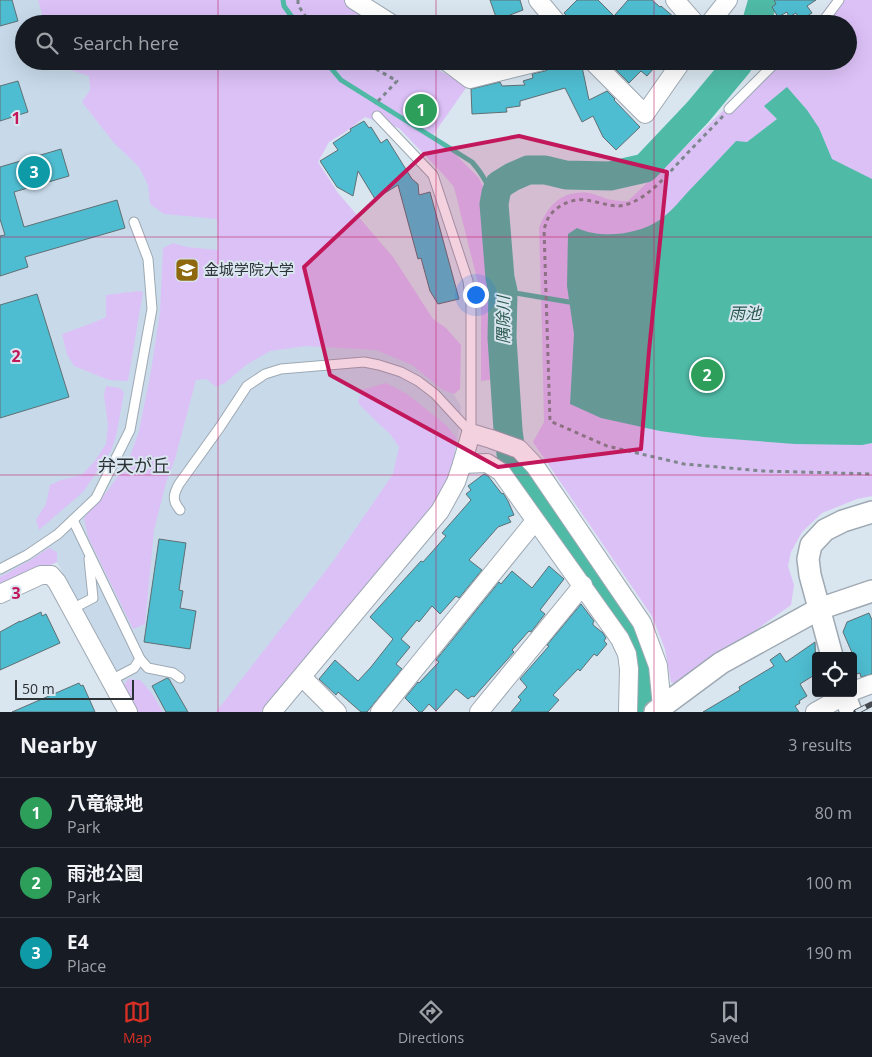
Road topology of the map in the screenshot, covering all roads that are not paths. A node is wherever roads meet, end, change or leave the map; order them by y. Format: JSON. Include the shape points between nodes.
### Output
{"nodes":[{"id":1,"x":354,"y":0,"type":"edge"},
{"id":2,"x":538,"y":0,"type":"edge"},
{"id":3,"x":675,"y":0,"type":"edge"},
{"id":4,"x":728,"y":0,"type":"edge"},
{"id":5,"x":839,"y":0,"type":"edge"},
{"id":6,"x":379,"y":15,"type":"edge"},
{"id":7,"x":550,"y":15,"type":"edge"},
{"id":8,"x":688,"y":15,"type":"edge"},
{"id":9,"x":716,"y":15,"type":"edge"},
{"id":10,"x":828,"y":15,"type":"edge"},
{"id":11,"x":458,"y":70,"type":"edge"},
{"id":12,"x":506,"y":70,"type":"edge"},
{"id":13,"x":601,"y":70,"type":"edge"},
{"id":14,"x":676,"y":70,"type":"edge"},
{"id":15,"x":768,"y":70,"type":"edge"},
{"id":16,"x":730,"y":109,"type":"road end"},
{"id":17,"x":377,"y":116,"type":"dead end"},
{"id":18,"x":134,"y":222,"type":"dead end"},
{"id":19,"x":471,"y":433,"type":"junction"},
{"id":20,"x":462,"y":464,"type":"junction"},
{"id":21,"x":180,"y":510,"type":"dead end"},
{"id":22,"x":872,"y":512,"type":"edge"},
{"id":23,"x":73,"y":520,"type":"junction"},
{"id":24,"x":535,"y":521,"type":"junction"},
{"id":25,"x":89,"y":553,"type":"junction"},
{"id":26,"x":0,"y":569,"type":"edge"},
{"id":27,"x":582,"y":585,"type":"junction"},
{"id":28,"x":872,"y":591,"type":"edge"},
{"id":29,"x":0,"y":594,"type":"edge"},
{"id":30,"x":72,"y":609,"type":"junction"},
{"id":31,"x":819,"y":609,"type":"junction"},
{"id":32,"x":831,"y":652,"type":"edge"},
{"id":33,"x":140,"y":659,"type":"junction"},
{"id":34,"x":302,"y":677,"type":"junction"},
{"id":35,"x":180,"y":678,"type":"dead end"},
{"id":36,"x":111,"y":680,"type":"junction"},
{"id":37,"x":872,"y":684,"type":"edge"},
{"id":38,"x":857,"y":692,"type":"edge"},
{"id":39,"x":848,"y":697,"type":"edge"},
{"id":40,"x":659,"y":709,"type":"edge"},
{"id":41,"x":128,"y":712,"type":"edge"},
{"id":42,"x":272,"y":712,"type":"edge"},
{"id":43,"x":337,"y":712,"type":"edge"},
{"id":44,"x":380,"y":712,"type":"edge"},
{"id":45,"x":479,"y":712,"type":"edge"},
{"id":46,"x":628,"y":712,"type":"edge"},
{"id":47,"x":815,"y":712,"type":"edge"}],
"edges":[{"from":1,"to":6,"type":"street"},
{"from":2,"to":7,"type":"street"},
{"from":3,"to":8,"type":"street"},
{"from":4,"to":9,"type":"street"},
{"from":5,"to":10,"type":"lane"},
{"from":11,"to":12,"type":"street","via":[[470,79]]},
{"from":13,"to":14,"type":"street","via":[[645,114]]},
{"from":15,"to":16,"type":"lane"},
{"from":17,"to":19,"type":"lane","via":[[433,175],[468,281],[471,304]]},
{"from":18,"to":23,"type":"lane","via":[[148,259],[152,309],[130,430],[96,498]]},
{"from":19,"to":20,"type":"street"},
{"from":19,"to":21,"type":"lane","via":[[435,394],[401,372],[364,362],[281,368],[248,386],[179,484],[175,504]]},
{"from":19,"to":40,"type":"street","via":[[519,449],[535,466],[642,623],[658,666]]},
{"from":20,"to":24,"type":"street","via":[[487,463],[501,472]]},
{"from":20,"to":34,"type":"street","via":[[440,511]]},
{"from":22,"to":31,"type":"street","via":[[825,530],[811,545],[808,559],[810,575]]},
{"from":23,"to":25,"type":"lane"},
{"from":23,"to":26,"type":"lane","via":[[27,555]]},
{"from":24,"to":27,"type":"street"},
{"from":24,"to":44,"type":"street"},
{"from":25,"to":30,"type":"lane","via":[[93,598]]},
{"from":25,"to":33,"type":"lane"},
{"from":27,"to":45,"type":"street"},
{"from":27,"to":46,"type":"street","via":[[628,654]]},
{"from":28,"to":31,"type":"street"},
{"from":29,"to":30,"type":"street","via":[[41,576],[51,576],[58,582]]},
{"from":30,"to":36,"type":"street"},
{"from":31,"to":32,"type":"street"},
{"from":31,"to":40,"type":"street","via":[[721,663]]},
{"from":33,"to":35,"type":"lane","via":[[148,668],[173,673]]},
{"from":33,"to":36,"type":"lane","via":[[134,668]]},
{"from":34,"to":42,"type":"street"},
{"from":34,"to":43,"type":"street"},
{"from":36,"to":41,"type":"street"},
{"from":37,"to":38,"type":"street"},
{"from":39,"to":47,"type":"street"}]}
